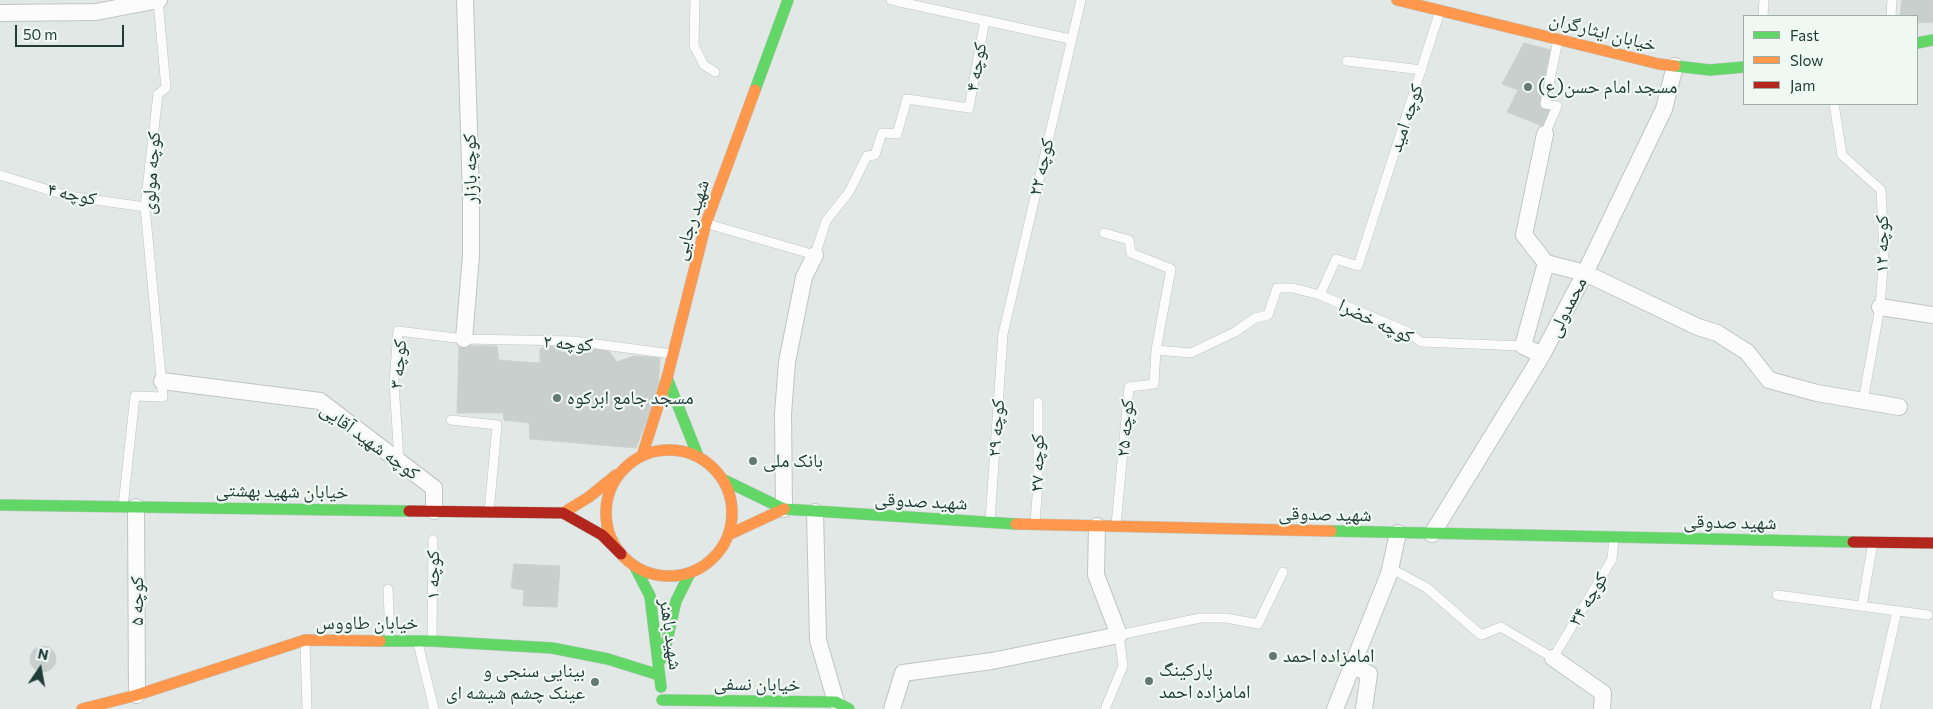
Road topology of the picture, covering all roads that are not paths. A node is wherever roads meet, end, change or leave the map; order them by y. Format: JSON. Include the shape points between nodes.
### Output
{"nodes":[{"id":1,"x":158,"y":0,"type":"edge"},
{"id":2,"x":465,"y":0,"type":"edge"},
{"id":3,"x":694,"y":0,"type":"edge"},
{"id":4,"x":788,"y":0,"type":"edge"},
{"id":5,"x":891,"y":0,"type":"edge"},
{"id":6,"x":1081,"y":0,"type":"edge"},
{"id":7,"x":1396,"y":0,"type":"edge"},
{"id":8,"x":1764,"y":0,"type":"edge"},
{"id":9,"x":1892,"y":0,"type":"edge"},
{"id":10,"x":918,"y":2,"type":"edge"},
{"id":11,"x":95,"y":6,"type":"edge"},
{"id":12,"x":1440,"y":10,"type":"junction"},
{"id":13,"x":0,"y":13,"type":"edge"},
{"id":14,"x":1763,"y":15,"type":"edge"},
{"id":15,"x":1891,"y":15,"type":"edge"},
{"id":16,"x":984,"y":20,"type":"junction"},
{"id":17,"x":1558,"y":39,"type":"junction"},
{"id":18,"x":1070,"y":40,"type":"junction"},
{"id":19,"x":1933,"y":40,"type":"edge"},
{"id":20,"x":1918,"y":43,"type":"edge"},
{"id":21,"x":1347,"y":61,"type":"dead end"},
{"id":22,"x":1675,"y":66,"type":"junction"},
{"id":23,"x":1743,"y":66,"type":"edge"},
{"id":24,"x":1422,"y":70,"type":"junction"},
{"id":25,"x":715,"y":72,"type":"dead end"},
{"id":26,"x":1834,"y":105,"type":"edge"},
{"id":27,"x":1545,"y":134,"type":"joint"},
{"id":28,"x":0,"y":175,"type":"edge"},
{"id":29,"x":145,"y":207,"type":"junction"},
{"id":30,"x":706,"y":223,"type":"junction"},
{"id":31,"x":1104,"y":233,"type":"dead end"},
{"id":32,"x":815,"y":255,"type":"junction"},
{"id":33,"x":1546,"y":263,"type":"junction"},
{"id":34,"x":1585,"y":273,"type":"junction"},
{"id":35,"x":1320,"y":295,"type":"junction"},
{"id":36,"x":1880,"y":307,"type":"junction"},
{"id":37,"x":1933,"y":315,"type":"edge"},
{"id":38,"x":1002,"y":334,"type":"joint"},
{"id":39,"x":464,"y":339,"type":"junction"},
{"id":40,"x":1522,"y":346,"type":"junction"},
{"id":41,"x":1156,"y":350,"type":"junction"},
{"id":42,"x":672,"y":354,"type":"junction"},
{"id":43,"x":1542,"y":355,"type":"junction"},
{"id":44,"x":667,"y":378,"type":"junction"},
{"id":45,"x":162,"y":381,"type":"junction"},
{"id":46,"x":1863,"y":401,"type":"junction"},
{"id":47,"x":1038,"y":402,"type":"dead end"},
{"id":48,"x":1899,"y":407,"type":"dead end"},
{"id":49,"x":451,"y":420,"type":"dead end"},
{"id":50,"x":642,"y":456,"type":"junction"},
{"id":51,"x":698,"y":456,"type":"junction"},
{"id":52,"x":399,"y":461,"type":"junction"},
{"id":53,"x":625,"y":467,"type":"junction"},
{"id":54,"x":724,"y":480,"type":"junction"},
{"id":55,"x":0,"y":505,"type":"edge"},
{"id":56,"x":130,"y":507,"type":"junction"},
{"id":57,"x":784,"y":509,"type":"junction"},
{"id":58,"x":434,"y":511,"type":"junction"},
{"id":59,"x":489,"y":512,"type":"junction"},
{"id":60,"x":815,"y":512,"type":"junction"},
{"id":61,"x":563,"y":513,"type":"junction"},
{"id":62,"x":990,"y":522,"type":"junction"},
{"id":63,"x":1035,"y":524,"type":"junction"},
{"id":64,"x":1098,"y":526,"type":"junction"},
{"id":65,"x":1116,"y":526,"type":"junction"},
{"id":66,"x":1398,"y":533,"type":"junction"},
{"id":67,"x":730,"y":534,"type":"junction"},
{"id":68,"x":1432,"y":534,"type":"junction"},
{"id":69,"x":1614,"y":538,"type":"junction"},
{"id":70,"x":433,"y":540,"type":"dead end"},
{"id":71,"x":1873,"y":542,"type":"junction"},
{"id":72,"x":1933,"y":543,"type":"edge"},
{"id":73,"x":621,"y":554,"type":"junction"},
{"id":74,"x":635,"y":567,"type":"junction"},
{"id":75,"x":1390,"y":568,"type":"junction"},
{"id":76,"x":1283,"y":572,"type":"dead end"},
{"id":77,"x":690,"y":573,"type":"junction"},
{"id":78,"x":388,"y":589,"type":"dead end"},
{"id":79,"x":1777,"y":595,"type":"dead end"},
{"id":80,"x":1862,"y":606,"type":"junction"},
{"id":81,"x":1897,"y":611,"type":"junction"},
{"id":82,"x":1928,"y":615,"type":"dead end"},
{"id":83,"x":1119,"y":635,"type":"junction"},
{"id":84,"x":305,"y":640,"type":"junction"},
{"id":85,"x":390,"y":640,"type":"junction"},
{"id":86,"x":432,"y":640,"type":"junction"},
{"id":87,"x":418,"y":641,"type":"junction"},
{"id":88,"x":1553,"y":658,"type":"junction"},
{"id":89,"x":1352,"y":665,"type":"junction"},
{"id":90,"x":659,"y":675,"type":"junction"},
{"id":91,"x":136,"y":694,"type":"junction"},
{"id":92,"x":663,"y":704,"type":"edge"},
{"id":93,"x":842,"y":706,"type":"edge"},
{"id":94,"x":82,"y":709,"type":"edge"},
{"id":95,"x":307,"y":709,"type":"edge"},
{"id":96,"x":434,"y":709,"type":"edge"},
{"id":97,"x":892,"y":709,"type":"edge"},
{"id":98,"x":1105,"y":709,"type":"edge"},
{"id":99,"x":1335,"y":709,"type":"edge"},
{"id":100,"x":1364,"y":709,"type":"edge"},
{"id":101,"x":1602,"y":709,"type":"edge"},
{"id":102,"x":1875,"y":709,"type":"edge"}],
"edges":[{"from":1,"to":11,"type":"street"},
{"from":1,"to":29,"type":"lane","name":"کوچه مولوی","via":[[166,88],[158,94]]},
{"from":2,"to":39,"type":"street","name":"کوچه بازار","via":[[471,256]]},
{"from":3,"to":25,"type":"lane","via":[[694,46],[704,65]]},
{"from":4,"to":30,"type":"main road","name":"شهید رجایی"},
{"from":5,"to":10,"type":"lane"},
{"from":6,"to":18,"type":"lane","name":"کوچه ۲۲"},
{"from":7,"to":12,"type":"main road","name":"خیابان ایثارگران"},
{"from":8,"to":14,"type":"lane"},
{"from":9,"to":15,"type":"lane"},
{"from":10,"to":16,"type":"lane"},
{"from":11,"to":13,"type":"street"},
{"from":12,"to":17,"type":"main road","name":"خیابان ایثارگران"},
{"from":12,"to":24,"type":"lane","name":"کوچه امید"},
{"from":16,"to":18,"type":"lane"},
{"from":16,"to":32,"type":"lane","name":"کوچه ۴","via":[[969,108],[907,99],[897,134],[882,133],[875,156],[867,156],[849,192],[826,221]]},
{"from":17,"to":22,"type":"main road","name":"خیابان ایثارگران"},
{"from":17,"to":27,"type":"lane","via":[[1546,104],[1557,106]]},
{"from":18,"to":38,"type":"lane","name":"کوچه ۲۲"},
{"from":19,"to":20,"type":"main road"},
{"from":21,"to":24,"type":"lane"},
{"from":22,"to":23,"type":"main road","name":"خیابان ایثارگران","via":[[1710,70]]},
{"from":22,"to":34,"type":"street","name":"محمدولی","via":[[1664,108]]},
{"from":24,"to":35,"type":"lane","name":"کوچه امید","via":[[1358,266],[1336,259]]},
{"from":26,"to":36,"type":"lane","name":"کوچه ۱۲","via":[[1842,155],[1881,190],[1884,253]]},
{"from":27,"to":33,"type":"street","via":[[1524,235]]},
{"from":28,"to":29,"type":"lane","name":"کوچه ۴","via":[[68,196]]},
{"from":29,"to":45,"type":"lane","name":"کوچه مولوی"},
{"from":30,"to":32,"type":"lane"},
{"from":30,"to":42,"type":"main road","name":"شهید رجایی"},
{"from":31,"to":41,"type":"lane","via":[[1130,240],[1131,253],[1171,269]]},
{"from":32,"to":57,"type":"street","via":[[804,277],[787,362],[783,414]]},
{"from":33,"to":34,"type":"street"},
{"from":33,"to":40,"type":"street"},
{"from":34,"to":43,"type":"street","name":"محمدولی"},
{"from":34,"to":46,"type":"street","via":[[1717,333],[1747,352],[1769,380]]},
{"from":35,"to":40,"type":"lane","name":"کوچه خضرا","via":[[1408,332],[1421,342]]},
{"from":35,"to":41,"type":"lane","name":"کوچه خضرا","via":[[1293,288],[1277,288],[1268,315],[1255,318],[1235,332],[1191,353]]},
{"from":36,"to":37,"type":"street"},
{"from":36,"to":46,"type":"lane","name":"کوچه ۱۲"},
{"from":38,"to":62,"type":"lane","name":"کوچه ۲۹"},
{"from":39,"to":42,"type":"lane","name":"کوچه ۲","via":[[573,341]]},
{"from":39,"to":52,"type":"lane","name":"کوچه ۳","via":[[398,331],[394,383]]},
{"from":40,"to":43,"type":"street"},
{"from":41,"to":65,"type":"lane","name":"کوچه ۲۵","via":[[1154,384],[1129,388]]},
{"from":42,"to":44,"type":"main road","name":"شهید رجایی"},
{"from":43,"to":68,"type":"street","name":"محمدولی"},
{"from":44,"to":50,"type":"main road","name":"شهید رجایی"},
{"from":44,"to":51,"type":"main road"},
{"from":45,"to":52,"type":"street","name":"کوچه شهید آقایی","via":[[320,401]]},
{"from":45,"to":56,"type":"lane","via":[[163,397],[135,396]]},
{"from":46,"to":48,"type":"street"},
{"from":47,"to":63,"type":"lane","name":"کوچه ۲۷"},
{"from":49,"to":59,"type":"lane","via":[[497,425]]},
{"from":50,"to":51,"type":"main road","via":[[660,450],[679,450]]},
{"from":50,"to":53,"type":"main road"},
{"from":51,"to":54,"type":"main road"},
{"from":52,"to":58,"type":"street","name":"کوچه شهید آقایی","via":[[434,488]]},
{"from":53,"to":61,"type":"main road","via":[[589,497]]},
{"from":53,"to":73,"type":"main road","via":[[613,482],[607,500],[606,520],[611,538]]},
{"from":54,"to":57,"type":"main road","name":"شهید صدوقی"},
{"from":54,"to":67,"type":"main road","via":[[731,497],[733,516]]},
{"from":55,"to":56,"type":"main road","name":"خیابان شهید بهشتی"},
{"from":56,"to":58,"type":"main road","name":"خیابان شهید بهشتی"},
{"from":56,"to":91,"type":"street","name":"کوچه ۵"},
{"from":57,"to":60,"type":"main road","name":"شهید صدوقی"},
{"from":57,"to":67,"type":"main road"},
{"from":58,"to":59,"type":"main road","name":"خیابان شهید بهشتی"},
{"from":59,"to":61,"type":"main road","name":"خیابان شهید بهشتی"},
{"from":60,"to":62,"type":"main road","name":"شهید صدوقی"},
{"from":60,"to":93,"type":"street","via":[[818,640]]},
{"from":61,"to":73,"type":"main road","via":[[602,535]]},
{"from":62,"to":63,"type":"main road","name":"شهید صدوقی"},
{"from":63,"to":64,"type":"main road","name":"شهید صدوقی"},
{"from":64,"to":65,"type":"main road","name":"شهید صدوقی"},
{"from":64,"to":83,"type":"street","via":[[1096,575]]},
{"from":65,"to":66,"type":"main road","name":"شهید صدوقی"},
{"from":66,"to":68,"type":"main road","name":"شهید صدوقی"},
{"from":66,"to":75,"type":"street"},
{"from":67,"to":77,"type":"main road","via":[[721,551]]},
{"from":68,"to":69,"type":"main road","name":"شهید صدوقی"},
{"from":69,"to":71,"type":"main road","name":"شهید صدوقی"},
{"from":69,"to":88,"type":"lane","name":"کوچه ۳۴","via":[[1612,559]]},
{"from":70,"to":86,"type":"lane","name":"کوچه ۱"},
{"from":71,"to":72,"type":"main road","name":"شهید صدوقی"},
{"from":71,"to":80,"type":"lane"},
{"from":73,"to":74,"type":"main road"},
{"from":74,"to":77,"type":"main road","via":[[672,577]]},
{"from":74,"to":90,"type":"main road","name":"شهید باهنر","via":[[650,596]]},
{"from":75,"to":88,"type":"lane","via":[[1427,588],[1481,635],[1501,627]]},
{"from":75,"to":89,"type":"street"},
{"from":76,"to":83,"type":"lane","via":[[1258,624],[1226,618],[1200,618]]},
{"from":77,"to":90,"type":"main road","via":[[676,601]]},
{"from":78,"to":85,"type":"lane"},
{"from":79,"to":80,"type":"lane"},
{"from":80,"to":81,"type":"lane"},
{"from":81,"to":82,"type":"lane"},
{"from":81,"to":102,"type":"lane"},
{"from":83,"to":97,"type":"street","via":[[992,661],[903,673]]},
{"from":83,"to":98,"type":"lane","via":[[1123,666]]},
{"from":84,"to":85,"type":"main road","name":"خیابان طاووس"},
{"from":84,"to":91,"type":"main road","name":"خیابان طاووس"},
{"from":84,"to":95,"type":"lane"},
{"from":85,"to":87,"type":"main road","name":"خیابان طاووس"},
{"from":86,"to":87,"type":"main road","name":"خیابان طاووس"},
{"from":86,"to":90,"type":"main road","name":"خیابان طاووس","via":[[552,648],[608,658]]},
{"from":87,"to":96,"type":"lane"},
{"from":88,"to":101,"type":"street","via":[[1603,693]]},
{"from":89,"to":99,"type":"street"},
{"from":89,"to":100,"type":"street","via":[[1369,674]]},
{"from":90,"to":92,"type":"main road","name":"شهید باهنر"},
{"from":91,"to":94,"type":"main road","name":"خیابان طاووس"},
{"from":92,"to":93,"type":"main road","name":"خیابان نسفی"}]}
